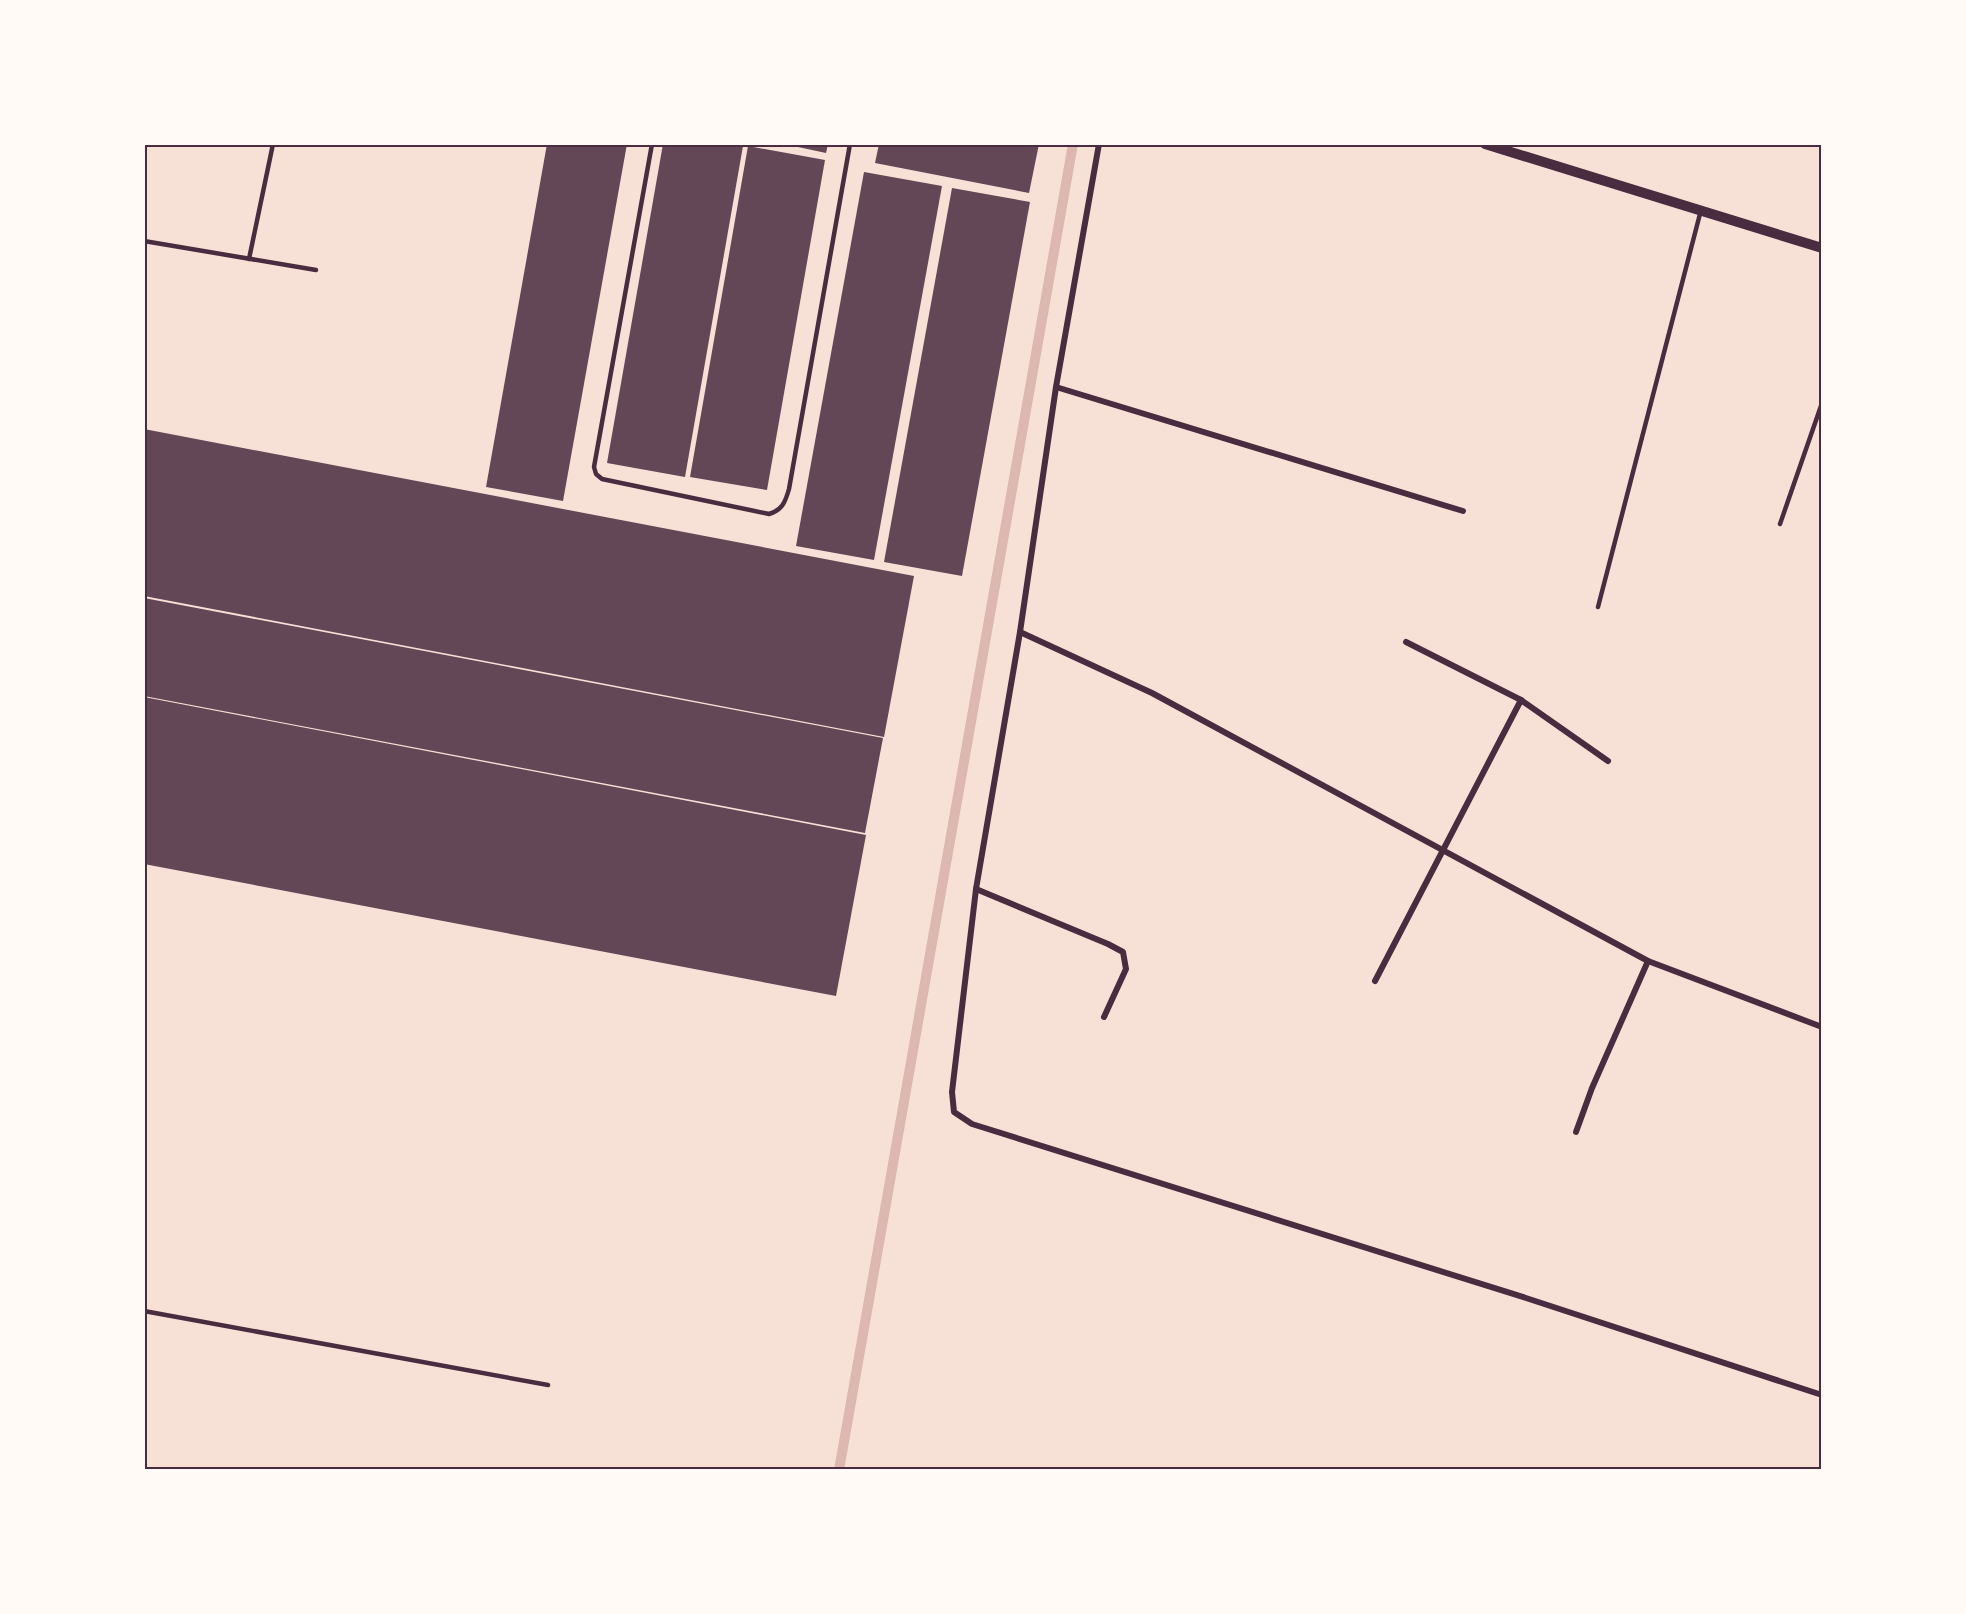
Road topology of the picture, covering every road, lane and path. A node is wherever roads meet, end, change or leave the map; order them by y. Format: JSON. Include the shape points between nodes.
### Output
{"nodes":[{"id":1,"x":273,"y":144,"type":"edge"},
{"id":2,"x":652,"y":144,"type":"edge"},
{"id":3,"x":850,"y":144,"type":"edge"},
{"id":4,"x":1099,"y":144,"type":"edge"},
{"id":5,"x":1485,"y":144,"type":"edge"},
{"id":6,"x":1701,"y":210,"type":"junction"},
{"id":7,"x":144,"y":241,"type":"edge"},
{"id":8,"x":1822,"y":248,"type":"edge"},
{"id":9,"x":249,"y":259,"type":"junction"},
{"id":10,"x":316,"y":270,"type":"dead end"},
{"id":11,"x":1056,"y":387,"type":"junction"},
{"id":12,"x":1822,"y":403,"type":"edge"},
{"id":13,"x":1463,"y":511,"type":"dead end"},
{"id":14,"x":1780,"y":524,"type":"dead end"},
{"id":15,"x":1598,"y":607,"type":"dead end"},
{"id":16,"x":1020,"y":632,"type":"junction"},
{"id":17,"x":1406,"y":642,"type":"dead end"},
{"id":18,"x":1521,"y":700,"type":"junction"},
{"id":19,"x":1608,"y":761,"type":"dead end"},
{"id":20,"x":1441,"y":851,"type":"junction"},
{"id":21,"x":976,"y":889,"type":"junction"},
{"id":22,"x":1648,"y":961,"type":"junction"},
{"id":23,"x":1375,"y":981,"type":"dead end"},
{"id":24,"x":1104,"y":1017,"type":"dead end"},
{"id":25,"x":1822,"y":1027,"type":"edge"},
{"id":26,"x":1576,"y":1132,"type":"dead end"},
{"id":27,"x":144,"y":1311,"type":"edge"},
{"id":28,"x":548,"y":1385,"type":"dead end"},
{"id":29,"x":1822,"y":1395,"type":"edge"}],
"edges":[{"from":1,"to":9,"type":"lane"},
{"from":2,"to":3,"type":"lane","via":[[594,467],[596,474],[769,514],[786,502],[789,489]]},
{"from":4,"to":11,"type":"street"},
{"from":5,"to":6,"type":"street"},
{"from":6,"to":8,"type":"street"},
{"from":6,"to":15,"type":"lane"},
{"from":7,"to":9,"type":"lane"},
{"from":9,"to":10,"type":"lane"},
{"from":11,"to":13,"type":"street"},
{"from":11,"to":16,"type":"street"},
{"from":12,"to":14,"type":"lane"},
{"from":16,"to":20,"type":"street","via":[[1152,693]]},
{"from":16,"to":21,"type":"street"},
{"from":17,"to":18,"type":"street"},
{"from":18,"to":19,"type":"street"},
{"from":18,"to":20,"type":"street"},
{"from":20,"to":22,"type":"street"},
{"from":20,"to":23,"type":"street"},
{"from":21,"to":24,"type":"street","via":[[1123,952],[1126,969]]},
{"from":21,"to":29,"type":"street","via":[[952,1092],[954,1112],[972,1124]]},
{"from":22,"to":25,"type":"street"},
{"from":22,"to":26,"type":"street"},
{"from":27,"to":28,"type":"lane"}]}
